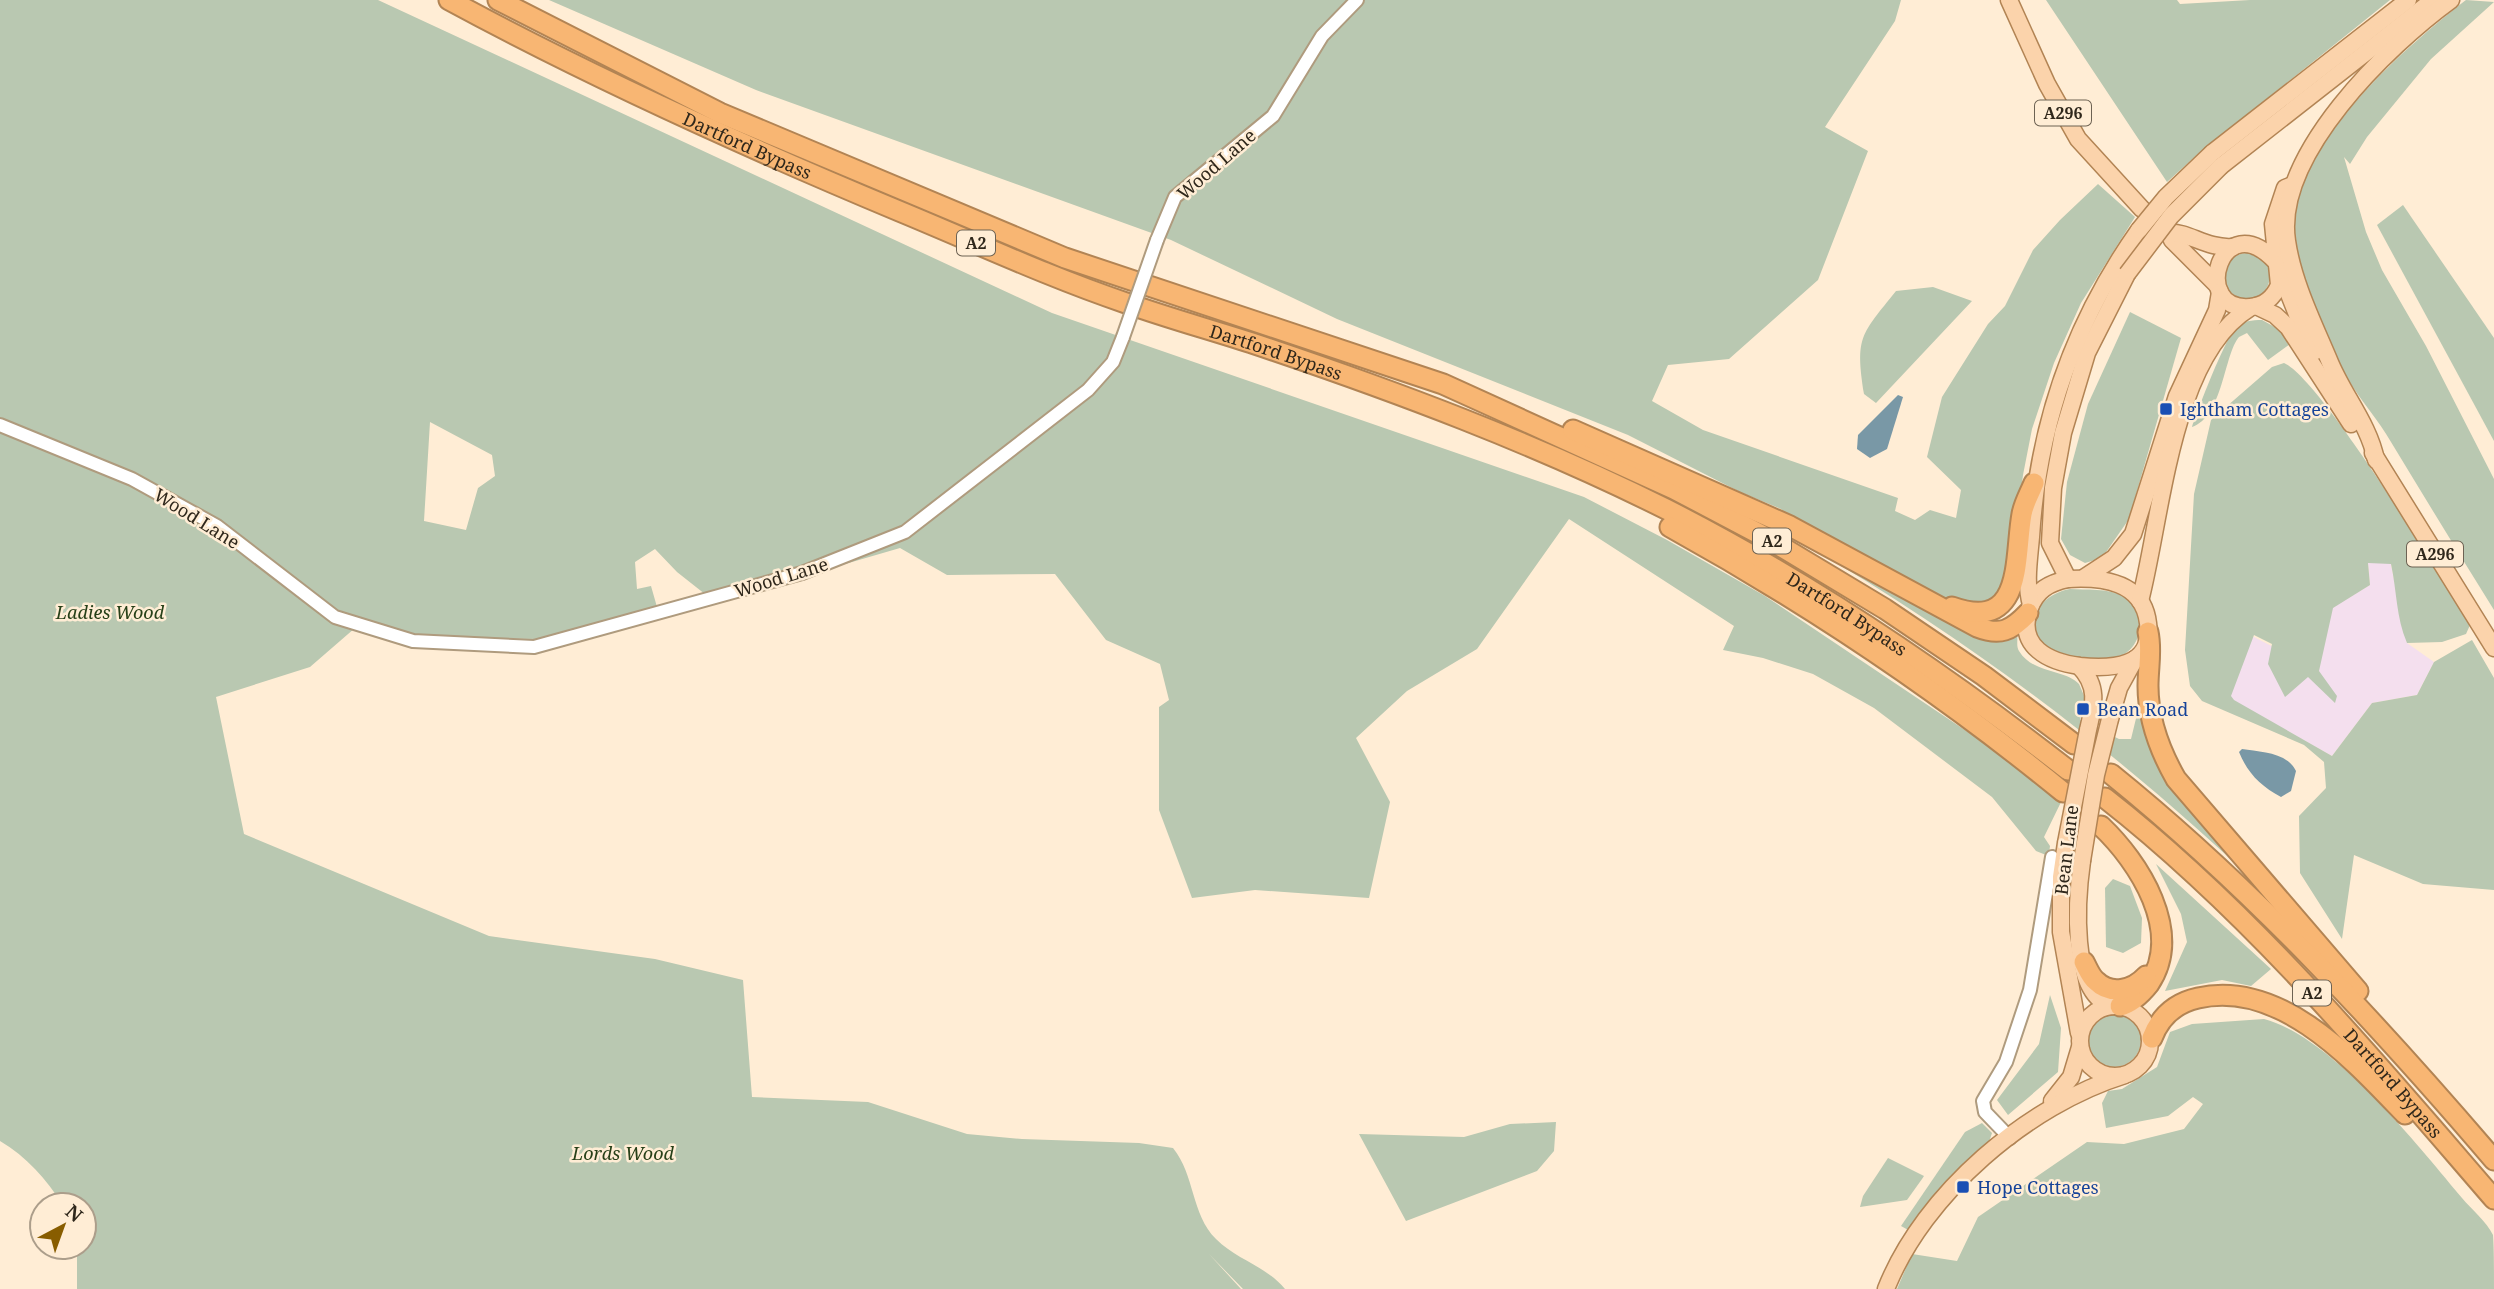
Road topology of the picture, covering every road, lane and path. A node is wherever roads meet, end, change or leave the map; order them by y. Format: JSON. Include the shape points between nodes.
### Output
{"nodes":[{"id":1,"x":449,"y":0,"type":"edge"},
{"id":2,"x":498,"y":0,"type":"edge"},
{"id":3,"x":1357,"y":0,"type":"edge"},
{"id":4,"x":2010,"y":0,"type":"edge"},
{"id":5,"x":2408,"y":0,"type":"edge"},
{"id":6,"x":2433,"y":0,"type":"edge"},
{"id":7,"x":2451,"y":0,"type":"edge"},
{"id":8,"x":2217,"y":159,"type":"junction"},
{"id":9,"x":2292,"y":185,"type":"junction"},
{"id":10,"x":2142,"y":209,"type":"dead end"},
{"id":11,"x":2233,"y":247,"type":"junction"},
{"id":12,"x":2277,"y":263,"type":"junction"},
{"id":13,"x":2121,"y":272,"type":"junction"},
{"id":14,"x":2219,"y":289,"type":"junction"},
{"id":15,"x":2253,"y":307,"type":"junction"},
{"id":16,"x":1443,"y":384,"type":"junction"},
{"id":17,"x":0,"y":425,"type":"edge"},
{"id":18,"x":1520,"y":443,"type":"junction"},
{"id":19,"x":2376,"y":460,"type":"junction"},
{"id":20,"x":2034,"y":483,"type":"junction"},
{"id":21,"x":2068,"y":579,"type":"junction"},
{"id":22,"x":2140,"y":601,"type":"junction"},
{"id":23,"x":1940,"y":606,"type":"junction"},
{"id":24,"x":2029,"y":609,"type":"junction"},
{"id":25,"x":2148,"y":632,"type":"junction"},
{"id":26,"x":2494,"y":648,"type":"edge"},
{"id":27,"x":2137,"y":657,"type":"junction"},
{"id":28,"x":2080,"y":666,"type":"junction"},
{"id":29,"x":2081,"y":737,"type":"junction"},
{"id":30,"x":2068,"y":770,"type":"dead end"},
{"id":31,"x":2111,"y":774,"type":"dead end"},
{"id":32,"x":2063,"y":792,"type":"dead end"},
{"id":33,"x":2105,"y":798,"type":"dead end"},
{"id":34,"x":2101,"y":826,"type":"dead end"},
{"id":35,"x":2048,"y":859,"type":"dead end"},
{"id":36,"x":2157,"y":959,"type":"junction"},
{"id":37,"x":2084,"y":962,"type":"junction"},
{"id":38,"x":2116,"y":1006,"type":"junction"},
{"id":39,"x":2152,"y":1038,"type":"junction"},
{"id":40,"x":2080,"y":1043,"type":"junction"},
{"id":41,"x":2404,"y":1055,"type":"junction"},
{"id":42,"x":2125,"y":1075,"type":"junction"},
{"id":43,"x":2042,"y":1114,"type":"junction"},
{"id":44,"x":2010,"y":1138,"type":"junction"},
{"id":45,"x":2494,"y":1160,"type":"edge"},
{"id":46,"x":2494,"y":1199,"type":"edge"},
{"id":47,"x":2494,"y":1210,"type":"edge"},
{"id":48,"x":1886,"y":1289,"type":"edge"}],
"edges":[{"from":1,"to":18,"type":"highway","name":"Dartford Bypass","number":"A2","via":[[732,141],[1060,279],[1413,400]]},
{"from":2,"to":16,"type":"highway","name":"Dartford Bypass","number":"A2","via":[[720,113],[1065,258]]},
{"from":3,"to":17,"type":"street","name":"Wood Lane","bridge":true,"via":[[1322,36],[1273,116],[1175,197],[1113,362],[1088,390],[905,532],[802,573],[534,647],[413,640],[335,617],[216,526],[132,479]]},
{"from":4,"to":10,"type":"main road","number":"A296","via":[[2047,84],[2078,139]]},
{"from":5,"to":8,"type":"main road"},
{"from":6,"to":8,"type":"main road"},
{"from":7,"to":9,"type":"main road","via":[[2352,94],[2321,134]]},
{"from":8,"to":13,"type":"main road","bridge":true},
{"from":9,"to":12,"type":"main road","via":[[2286,188],[2273,220]]},
{"from":9,"to":19,"type":"main road","via":[[2286,231],[2299,286],[2336,376],[2372,440]]},
{"from":11,"to":12,"type":"main road","via":[[2253,244],[2264,248]]},
{"from":11,"to":14,"type":"main road","via":[[2218,263]]},
{"from":11,"to":14,"type":"main road","via":[[2211,247],[2178,232],[2169,233]]},
{"from":12,"to":15,"type":"main road","via":[[2278,288],[2269,300]]},
{"from":12,"to":19,"type":"main road","number":"A296","via":[[2302,325]]},
{"from":13,"to":20,"type":"main road","via":[[2086,318],[2060,382]]},
{"from":13,"to":21,"type":"main road","via":[[2087,353],[2053,488],[2050,543]]},
{"from":14,"to":15,"type":"main road","via":[[2233,304]]},
{"from":14,"to":21,"type":"main road","via":[[2217,310],[2177,396],[2132,537],[2094,572]]},
{"from":15,"to":19,"type":"main road","number":"A296","via":[[2275,315],[2288,327]]},
{"from":15,"to":22,"type":"main road","via":[[2223,328],[2189,395],[2164,478]]},
{"from":16,"to":23,"type":"highway","via":[[1631,454],[1790,526]]},
{"from":16,"to":29,"type":"highway","name":"Dartford Bypass","number":"A2","via":[[1674,489],[1768,538]]},
{"from":18,"to":30,"type":"highway","name":"Dartford Bypass","number":"A2","via":[[1665,509],[1795,579],[1974,696]]},
{"from":18,"to":32,"type":"highway","number":"A2","via":[[1557,471],[1654,517],[1792,596],[1938,693]]},
{"from":19,"to":26,"type":"main road","number":"A296"},
{"from":20,"to":23,"type":"highway","via":[[2022,511],[2017,571],[2006,597],[1980,612]]},
{"from":20,"to":24,"type":"main road"},
{"from":21,"to":22,"type":"main road","via":[[2114,582]]},
{"from":21,"to":24,"type":"main road","via":[[2040,590]]},
{"from":22,"to":25,"type":"main road"},
{"from":23,"to":24,"type":"highway","via":[[1974,626],[1996,632],[2012,629]]},
{"from":24,"to":28,"type":"main road","via":[[2027,635],[2038,651],[2054,661]]},
{"from":25,"to":27,"type":"main road"},
{"from":25,"to":41,"type":"highway","via":[[2152,720],[2176,779],[2367,1001]]},
{"from":27,"to":28,"type":"main road","via":[[2107,669]]},
{"from":27,"to":37,"type":"main road","name":"Bean Lane","bridge":true,"via":[[2119,688],[2094,786],[2079,904]]},
{"from":28,"to":29,"type":"main road","name":"Bean Lane","via":[[2094,690]]},
{"from":29,"to":40,"type":"main road","name":"Bean Lane","bridge":true,"via":[[2061,877],[2061,932]]},
{"from":31,"to":41,"type":"highway","name":"Dartford Bypass","number":"A2","via":[[2250,896]]},
{"from":33,"to":46,"type":"highway","name":"Dartford Bypass","number":"A2","via":[[2237,914],[2365,1049]]},
{"from":34,"to":36,"type":"highway","via":[[2132,860],[2150,890],[2159,926]]},
{"from":35,"to":44,"type":"street","name":"Bean Lane","via":[[2037,991],[2006,1062],[1983,1100],[1985,1112]]},
{"from":36,"to":37,"type":"highway","via":[[2142,980],[2118,990],[2096,982]]},
{"from":36,"to":38,"type":"highway","via":[[2147,986],[2130,1002]]},
{"from":37,"to":38,"type":"main road","name":"Bean Lane","via":[[2090,989]]},
{"from":38,"to":39,"type":"main road","via":[[2139,1014]]},
{"from":38,"to":40,"type":"main road","via":[[2093,1013]]},
{"from":39,"to":42,"type":"main road","via":[[2144,1063]]},
{"from":39,"to":47,"type":"highway","via":[[2172,1009],[2202,997],[2242,999],[2289,1015],[2359,1067]]},
{"from":40,"to":42,"type":"main road","via":[[2085,1061],[2096,1071]]},
{"from":40,"to":43,"type":"main road","name":"Bean Lane","via":[[2071,1077]]},
{"from":41,"to":45,"type":"highway","name":"Dartford Bypass","number":"A2"},
{"from":42,"to":43,"type":"main road","name":"Bean Lane","via":[[2082,1089]]},
{"from":43,"to":44,"type":"main road","name":"Bean Lane"},
{"from":44,"to":48,"type":"main road","name":"Bean Lane","via":[[1966,1175],[1924,1221]]}]}
